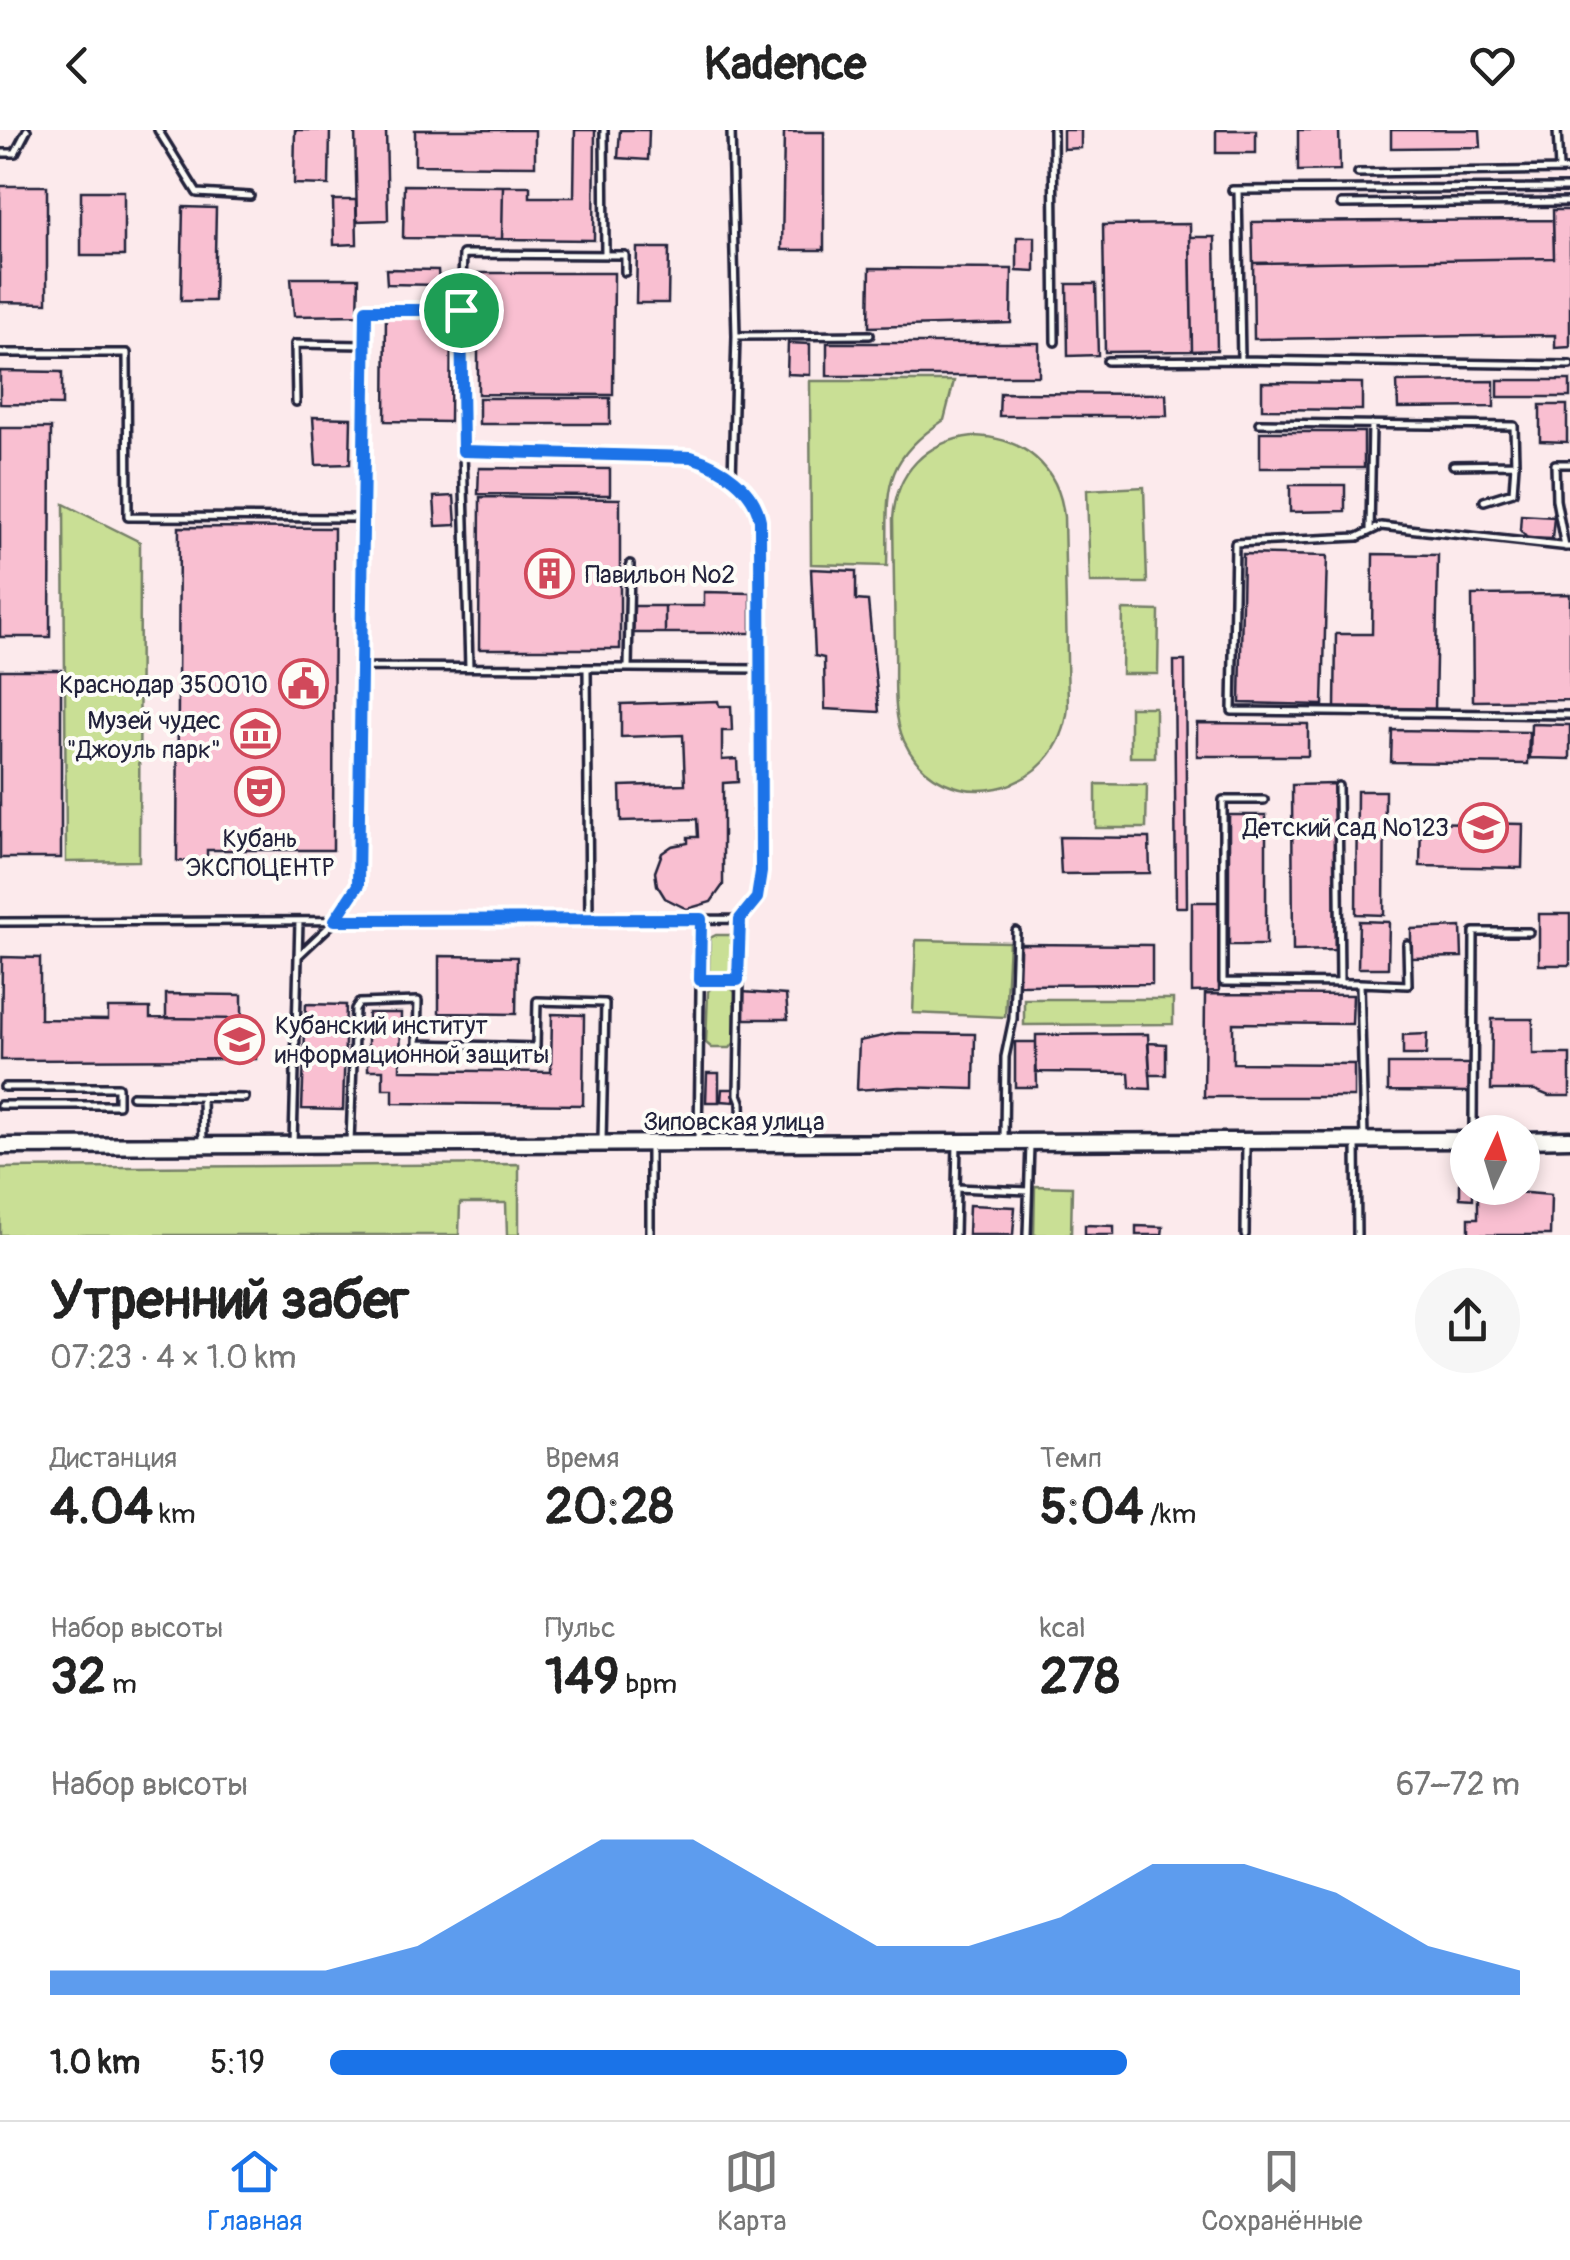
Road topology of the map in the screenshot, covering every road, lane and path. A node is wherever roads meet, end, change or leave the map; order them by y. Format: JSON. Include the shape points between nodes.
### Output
{"nodes":[{"id":1,"x":26,"y":130,"type":"edge"},
{"id":2,"x":158,"y":130,"type":"edge"},
{"id":3,"x":604,"y":130,"type":"edge"},
{"id":4,"x":730,"y":130,"type":"edge"},
{"id":5,"x":1052,"y":130,"type":"edge"},
{"id":6,"x":1558,"y":130,"type":"edge"},
{"id":7,"x":0,"y":153,"type":"edge"},
{"id":8,"x":1559,"y":170,"type":"junction"},
{"id":9,"x":1570,"y":170,"type":"edge"},
{"id":10,"x":1358,"y":173,"type":"dead end"},
{"id":11,"x":1570,"y":188,"type":"edge"},
{"id":12,"x":250,"y":196,"type":"dead end"},
{"id":13,"x":1570,"y":202,"type":"edge"},
{"id":14,"x":1342,"y":204,"type":"dead end"},
{"id":15,"x":606,"y":255,"type":"junction"},
{"id":16,"x":625,"y":272,"type":"dead end"},
{"id":17,"x":461,"y":310,"type":"junction"},
{"id":18,"x":870,"y":335,"type":"dead end"},
{"id":19,"x":736,"y":336,"type":"junction"},
{"id":20,"x":1055,"y":342,"type":"dead end"},
{"id":21,"x":366,"y":346,"type":"junction"},
{"id":22,"x":0,"y":353,"type":"edge"},
{"id":23,"x":1242,"y":360,"type":"junction"},
{"id":24,"x":1107,"y":361,"type":"dead end"},
{"id":25,"x":1570,"y":365,"type":"edge"},
{"id":26,"x":296,"y":402,"type":"dead end"},
{"id":27,"x":1260,"y":423,"type":"dead end"},
{"id":28,"x":1372,"y":424,"type":"junction"},
{"id":29,"x":463,"y":451,"type":"junction"},
{"id":30,"x":1515,"y":464,"type":"junction"},
{"id":31,"x":1570,"y":464,"type":"edge"},
{"id":32,"x":1453,"y":465,"type":"dead end"},
{"id":33,"x":732,"y":478,"type":"junction"},
{"id":34,"x":1484,"y":501,"type":"dead end"},
{"id":35,"x":364,"y":518,"type":"junction"},
{"id":36,"x":1370,"y":531,"type":"junction"},
{"id":37,"x":1568,"y":547,"type":"edge"},
{"id":38,"x":630,"y":564,"type":"dead end"},
{"id":39,"x":362,"y":667,"type":"junction"},
{"id":40,"x":469,"y":667,"type":"junction"},
{"id":41,"x":587,"y":668,"type":"junction"},
{"id":42,"x":628,"y":668,"type":"junction"},
{"id":43,"x":759,"y":669,"type":"junction"},
{"id":44,"x":1570,"y":715,"type":"edge"},
{"id":45,"x":1338,"y":786,"type":"dead end"},
{"id":46,"x":1264,"y":800,"type":"dead end"},
{"id":47,"x":701,"y":919,"type":"junction"},
{"id":48,"x":740,"y":919,"type":"junction"},
{"id":49,"x":335,"y":920,"type":"junction"},
{"id":50,"x":589,"y":920,"type":"junction"},
{"id":51,"x":299,"y":921,"type":"junction"},
{"id":52,"x":0,"y":922,"type":"edge"},
{"id":53,"x":1016,"y":931,"type":"dead end"},
{"id":54,"x":1528,"y":932,"type":"dead end"},
{"id":55,"x":1407,"y":944,"type":"dead end"},
{"id":56,"x":298,"y":956,"type":"junction"},
{"id":57,"x":700,"y":980,"type":"junction"},
{"id":58,"x":738,"y":980,"type":"junction"},
{"id":59,"x":1340,"y":983,"type":"junction"},
{"id":60,"x":1360,"y":983,"type":"junction"},
{"id":61,"x":1,"y":1087,"type":"edge"},
{"id":62,"x":132,"y":1096,"type":"dead end"},
{"id":63,"x":202,"y":1097,"type":"junction"},
{"id":64,"x":245,"y":1098,"type":"dead end"},
{"id":65,"x":0,"y":1105,"type":"edge"},
{"id":66,"x":1473,"y":1115,"type":"edge"},
{"id":67,"x":1360,"y":1140,"type":"junction"},
{"id":68,"x":1450,"y":1140,"type":"edge"},
{"id":69,"x":1540,"y":1140,"type":"edge"},
{"id":70,"x":1570,"y":1140,"type":"edge"},
{"id":71,"x":1246,"y":1141,"type":"junction"},
{"id":72,"x":1004,"y":1142,"type":"junction"},
{"id":73,"x":1030,"y":1142,"type":"junction"},
{"id":74,"x":958,"y":1143,"type":"junction"},
{"id":75,"x":602,"y":1144,"type":"junction"},
{"id":76,"x":650,"y":1144,"type":"junction"},
{"id":77,"x":698,"y":1144,"type":"junction"},
{"id":78,"x":742,"y":1144,"type":"junction"},
{"id":79,"x":0,"y":1146,"type":"edge"},
{"id":80,"x":203,"y":1146,"type":"junction"},
{"id":81,"x":293,"y":1146,"type":"junction"},
{"id":82,"x":350,"y":1146,"type":"junction"},
{"id":83,"x":956,"y":1188,"type":"junction"},
{"id":84,"x":1028,"y":1191,"type":"junction"},
{"id":85,"x":650,"y":1235,"type":"edge"},
{"id":86,"x":955,"y":1235,"type":"edge"},
{"id":87,"x":1027,"y":1235,"type":"edge"},
{"id":88,"x":1245,"y":1235,"type":"edge"},
{"id":89,"x":1357,"y":1235,"type":"edge"}],
"edges":[{"from":1,"to":7,"type":"lane","via":[[15,154]]},
{"from":2,"to":12,"type":"lane","via":[[197,193]]},
{"from":3,"to":15,"type":"lane"},
{"from":4,"to":19,"type":"lane"},
{"from":5,"to":20,"type":"lane"},
{"from":6,"to":8,"type":"lane"},
{"from":8,"to":9,"type":"lane"},
{"from":8,"to":10,"type":"lane"},
{"from":11,"to":23,"type":"lane","via":[[1235,190]]},
{"from":13,"to":14,"type":"lane"},
{"from":15,"to":16,"type":"lane","via":[[624,255]]},
{"from":15,"to":17,"type":"lane","via":[[463,254]]},
{"from":17,"to":21,"type":"lane","via":[[366,310]]},
{"from":17,"to":29,"type":"lane"},
{"from":18,"to":19,"type":"lane"},
{"from":19,"to":33,"type":"lane"},
{"from":21,"to":26,"type":"lane","via":[[296,344]]},
{"from":21,"to":35,"type":"lane"},
{"from":22,"to":35,"type":"lane","via":[[127,353],[128,518]]},
{"from":23,"to":24,"type":"lane"},
{"from":23,"to":25,"type":"lane"},
{"from":27,"to":28,"type":"lane"},
{"from":28,"to":30,"type":"lane","via":[[1514,426]]},
{"from":28,"to":36,"type":"lane"},
{"from":29,"to":33,"type":"lane","via":[[691,457]]},
{"from":29,"to":40,"type":"lane"},
{"from":30,"to":32,"type":"lane"},
{"from":30,"to":34,"type":"lane","via":[[1514,492]]},
{"from":31,"to":37,"type":"lane","via":[[1555,464]]},
{"from":33,"to":43,"type":"lane","via":[[760,520]]},
{"from":35,"to":39,"type":"lane"},
{"from":36,"to":37,"type":"lane","via":[[1382,526]]},
{"from":36,"to":44,"type":"lane","via":[[1235,543],[1232,711]]},
{"from":38,"to":42,"type":"lane"},
{"from":39,"to":40,"type":"lane"},
{"from":39,"to":49,"type":"lane","via":[[358,885]]},
{"from":40,"to":41,"type":"lane"},
{"from":41,"to":42,"type":"lane"},
{"from":41,"to":50,"type":"lane"},
{"from":42,"to":43,"type":"lane"},
{"from":43,"to":48,"type":"lane","via":[[761,872],[757,898]]},
{"from":45,"to":59,"type":"lane"},
{"from":46,"to":59,"type":"lane","via":[[1223,800],[1224,982]]},
{"from":47,"to":48,"type":"lane"},
{"from":47,"to":50,"type":"lane"},
{"from":47,"to":57,"type":"lane"},
{"from":48,"to":58,"type":"lane"},
{"from":49,"to":50,"type":"lane"},
{"from":49,"to":51,"type":"lane"},
{"from":49,"to":56,"type":"lane"},
{"from":51,"to":52,"type":"lane"},
{"from":51,"to":56,"type":"lane"},
{"from":53,"to":72,"type":"lane"},
{"from":54,"to":66,"type":"lane","via":[[1474,932]]},
{"from":55,"to":60,"type":"lane","via":[[1408,984]]},
{"from":56,"to":81,"type":"lane"},
{"from":57,"to":58,"type":"lane"},
{"from":57,"to":77,"type":"lane"},
{"from":58,"to":78,"type":"lane"},
{"from":59,"to":60,"type":"lane"},
{"from":60,"to":67,"type":"lane"},
{"from":61,"to":65,"type":"lane","via":[[118,1086],[118,1105]]},
{"from":62,"to":63,"type":"lane"},
{"from":63,"to":64,"type":"lane"},
{"from":63,"to":80,"type":"lane"},
{"from":67,"to":68,"type":"street","name":"Зиповская улица"},
{"from":67,"to":71,"type":"street","name":"Зиповская улица"},
{"from":67,"to":89,"type":"lane"},
{"from":69,"to":70,"type":"street"},
{"from":71,"to":73,"type":"street","name":"Зиповская улица"},
{"from":71,"to":88,"type":"lane"},
{"from":72,"to":73,"type":"street","name":"Зиповская улица"},
{"from":72,"to":74,"type":"street","name":"Зиповская улица"},
{"from":73,"to":84,"type":"lane"},
{"from":74,"to":78,"type":"street","name":"Зиповская улица"},
{"from":74,"to":83,"type":"lane"},
{"from":75,"to":76,"type":"street","name":"Зиповская улица"},
{"from":75,"to":82,"type":"street","name":"Зиповская улица"},
{"from":75,"to":82,"type":"lane","via":[[605,1003],[538,1001],[536,1048],[416,1044],[418,1001],[366,1002],[355,1010]]},
{"from":76,"to":77,"type":"street","name":"Зиповская улица"},
{"from":76,"to":85,"type":"lane"},
{"from":77,"to":78,"type":"street","name":"Зиповская улица"},
{"from":79,"to":80,"type":"street","name":"Зиповская улица"},
{"from":80,"to":81,"type":"street","name":"Зиповская улица"},
{"from":81,"to":82,"type":"street","name":"Зиповская улица"},
{"from":83,"to":84,"type":"lane"},
{"from":83,"to":86,"type":"lane"},
{"from":84,"to":87,"type":"lane"}]}
